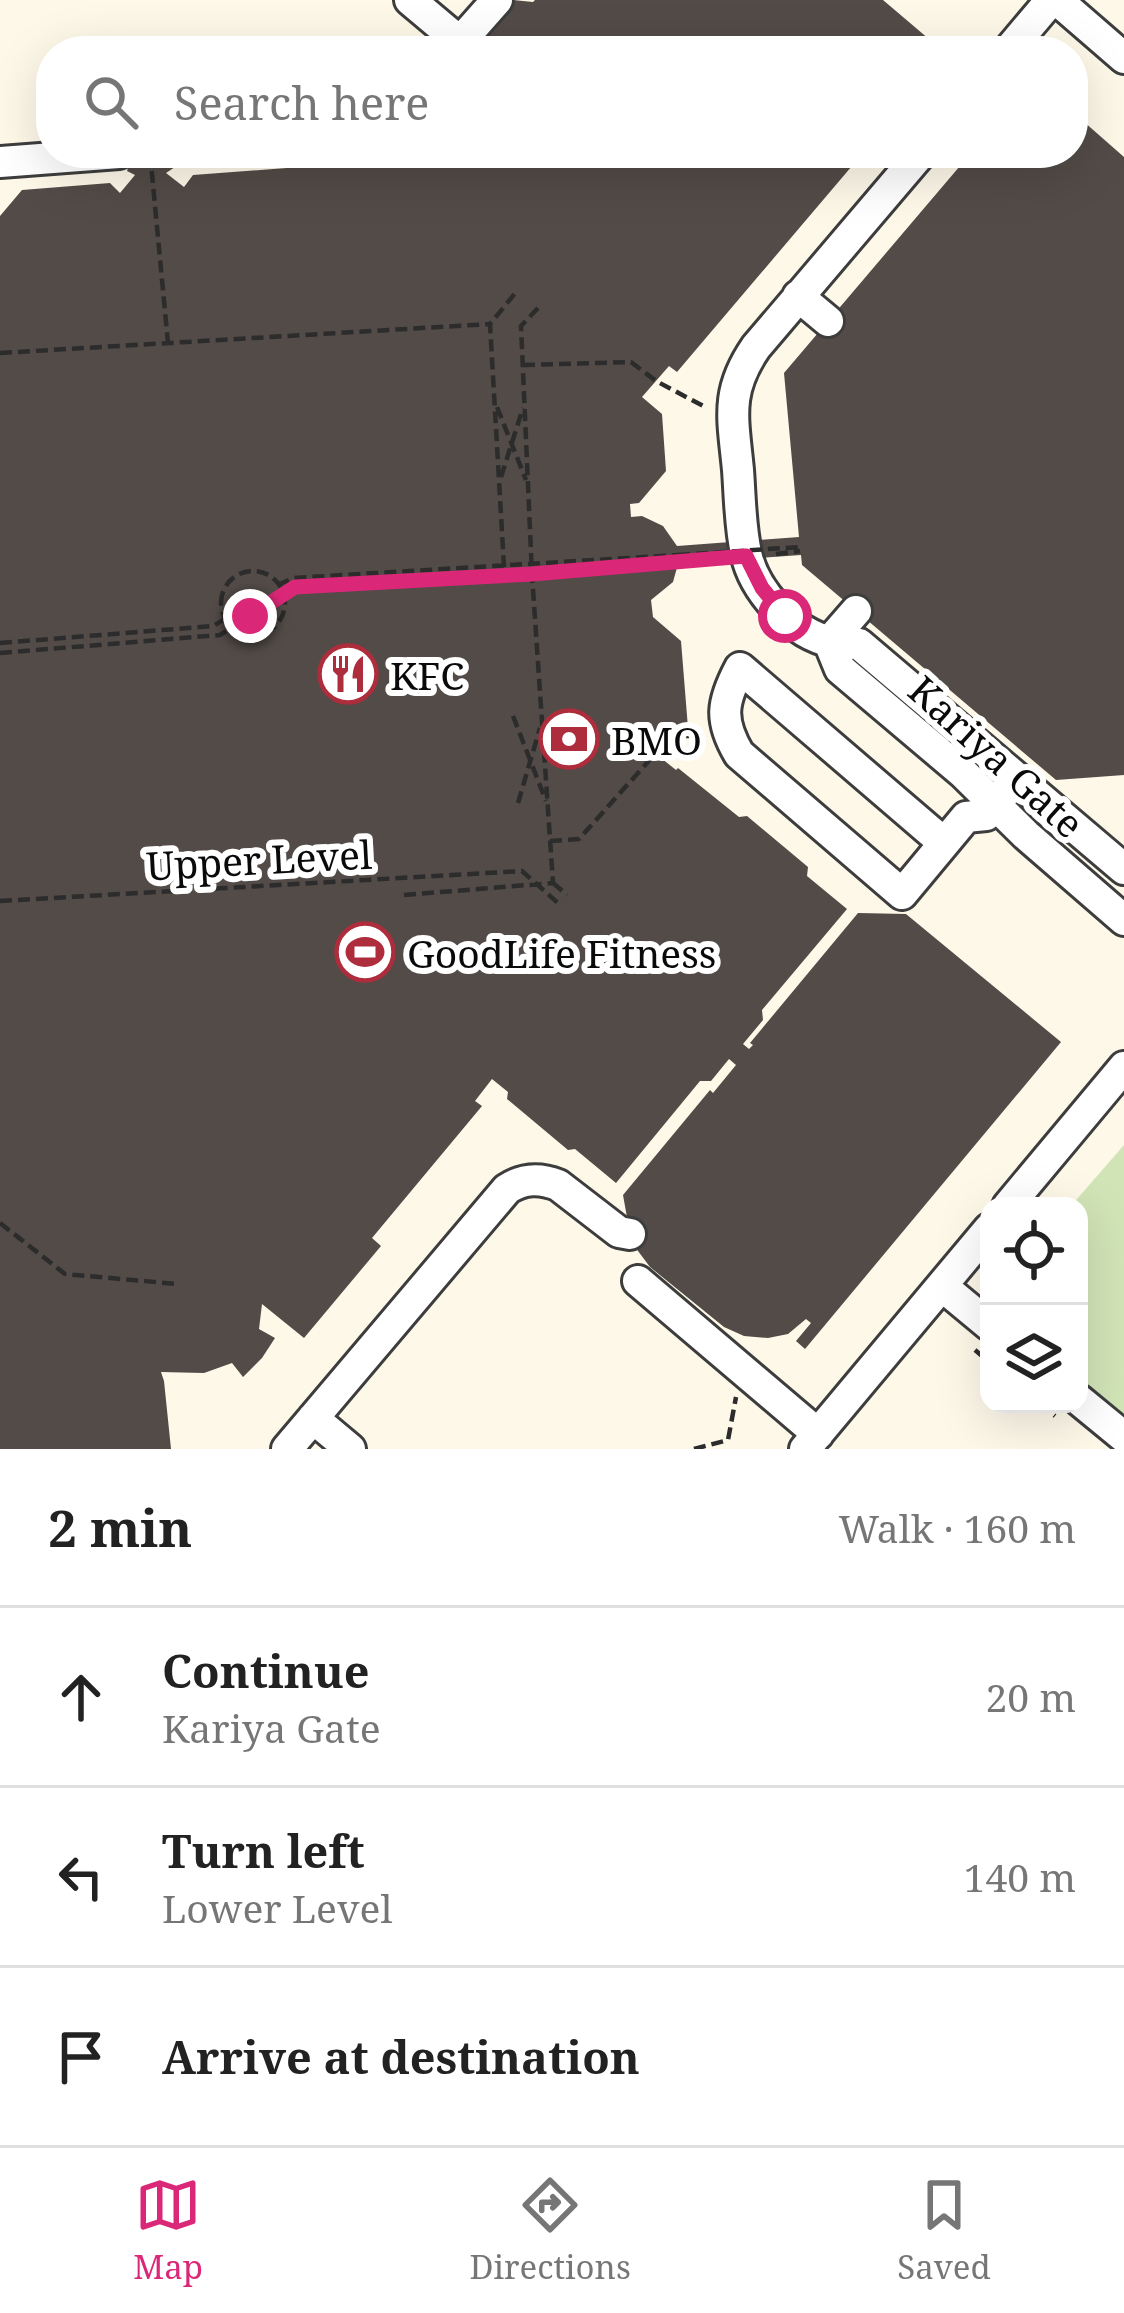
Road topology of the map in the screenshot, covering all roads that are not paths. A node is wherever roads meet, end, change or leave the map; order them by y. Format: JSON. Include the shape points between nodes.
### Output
{"nodes":[{"id":1,"x":410,"y":0,"type":"edge"},
{"id":2,"x":496,"y":0,"type":"edge"},
{"id":3,"x":1054,"y":0,"type":"edge"},
{"id":4,"x":446,"y":36,"type":"edge"},
{"id":5,"x":465,"y":36,"type":"edge"},
{"id":6,"x":1022,"y":36,"type":"edge"},
{"id":7,"x":1124,"y":58,"type":"edge"},
{"id":8,"x":36,"y":159,"type":"edge"},
{"id":9,"x":0,"y":162,"type":"edge"},
{"id":10,"x":908,"y":168,"type":"edge"},
{"id":11,"x":798,"y":296,"type":"junction"},
{"id":12,"x":828,"y":321,"type":"dead end"},
{"id":13,"x":856,"y":611,"type":"dead end"},
{"id":14,"x":829,"y":642,"type":"junction"},
{"id":15,"x":1017,"y":778,"type":"junction"},
{"id":16,"x":995,"y":804,"type":"junction"},
{"id":17,"x":944,"y":843,"type":"junction"},
{"id":18,"x":1124,"y":869,"type":"edge"},
{"id":19,"x":1124,"y":920,"type":"edge"},
{"id":20,"x":1124,"y":1067,"type":"edge"},
{"id":21,"x":1016,"y":1197,"type":"edge"},
{"id":22,"x":630,"y":1234,"type":"dead end"},
{"id":23,"x":980,"y":1240,"type":"edge"},
{"id":24,"x":638,"y":1282,"type":"dead end"},
{"id":25,"x":942,"y":1286,"type":"junction"},
{"id":26,"x":980,"y":1318,"type":"edge"},
{"id":27,"x":1088,"y":1407,"type":"edge"},
{"id":28,"x":314,"y":1418,"type":"junction"},
{"id":29,"x":1124,"y":1437,"type":"edge"},
{"id":30,"x":812,"y":1441,"type":"edge"},
{"id":31,"x":287,"y":1449,"type":"edge"},
{"id":32,"x":350,"y":1449,"type":"edge"}],
"edges":[{"from":1,"to":4,"type":"street"},
{"from":2,"to":5,"type":"street"},
{"from":3,"to":6,"type":"street"},
{"from":3,"to":7,"type":"street"},
{"from":8,"to":9,"type":"street"},
{"from":10,"to":11,"type":"street","name":"Kariya Gate"},
{"from":11,"to":12,"type":"street"},
{"from":11,"to":14,"type":"street","name":"Kariya Gate","via":[[741,369],[733,394],[746,556],[785,616]]},
{"from":13,"to":14,"type":"street"},
{"from":14,"to":15,"type":"street","name":"Kariya Gate","via":[[859,644]]},
{"from":14,"to":16,"type":"street","name":"Kariya Gate","via":[[840,669]]},
{"from":15,"to":16,"type":"street"},
{"from":15,"to":18,"type":"street","name":"Kariya Gate"},
{"from":16,"to":17,"type":"street","via":[[966,818]]},
{"from":16,"to":19,"type":"street","name":"Kariya Gate"},
{"from":17,"to":17,"type":"street","via":[[740,668],[724,707],[725,731],[739,754],[902,894]]},
{"from":20,"to":21,"type":"street"},
{"from":22,"to":28,"type":"street","via":[[558,1185],[518,1182]]},
{"from":23,"to":25,"type":"street"},
{"from":24,"to":30,"type":"street"},
{"from":25,"to":26,"type":"street"},
{"from":25,"to":30,"type":"street"},
{"from":27,"to":29,"type":"street"},
{"from":28,"to":31,"type":"street"},
{"from":28,"to":32,"type":"street"}]}
